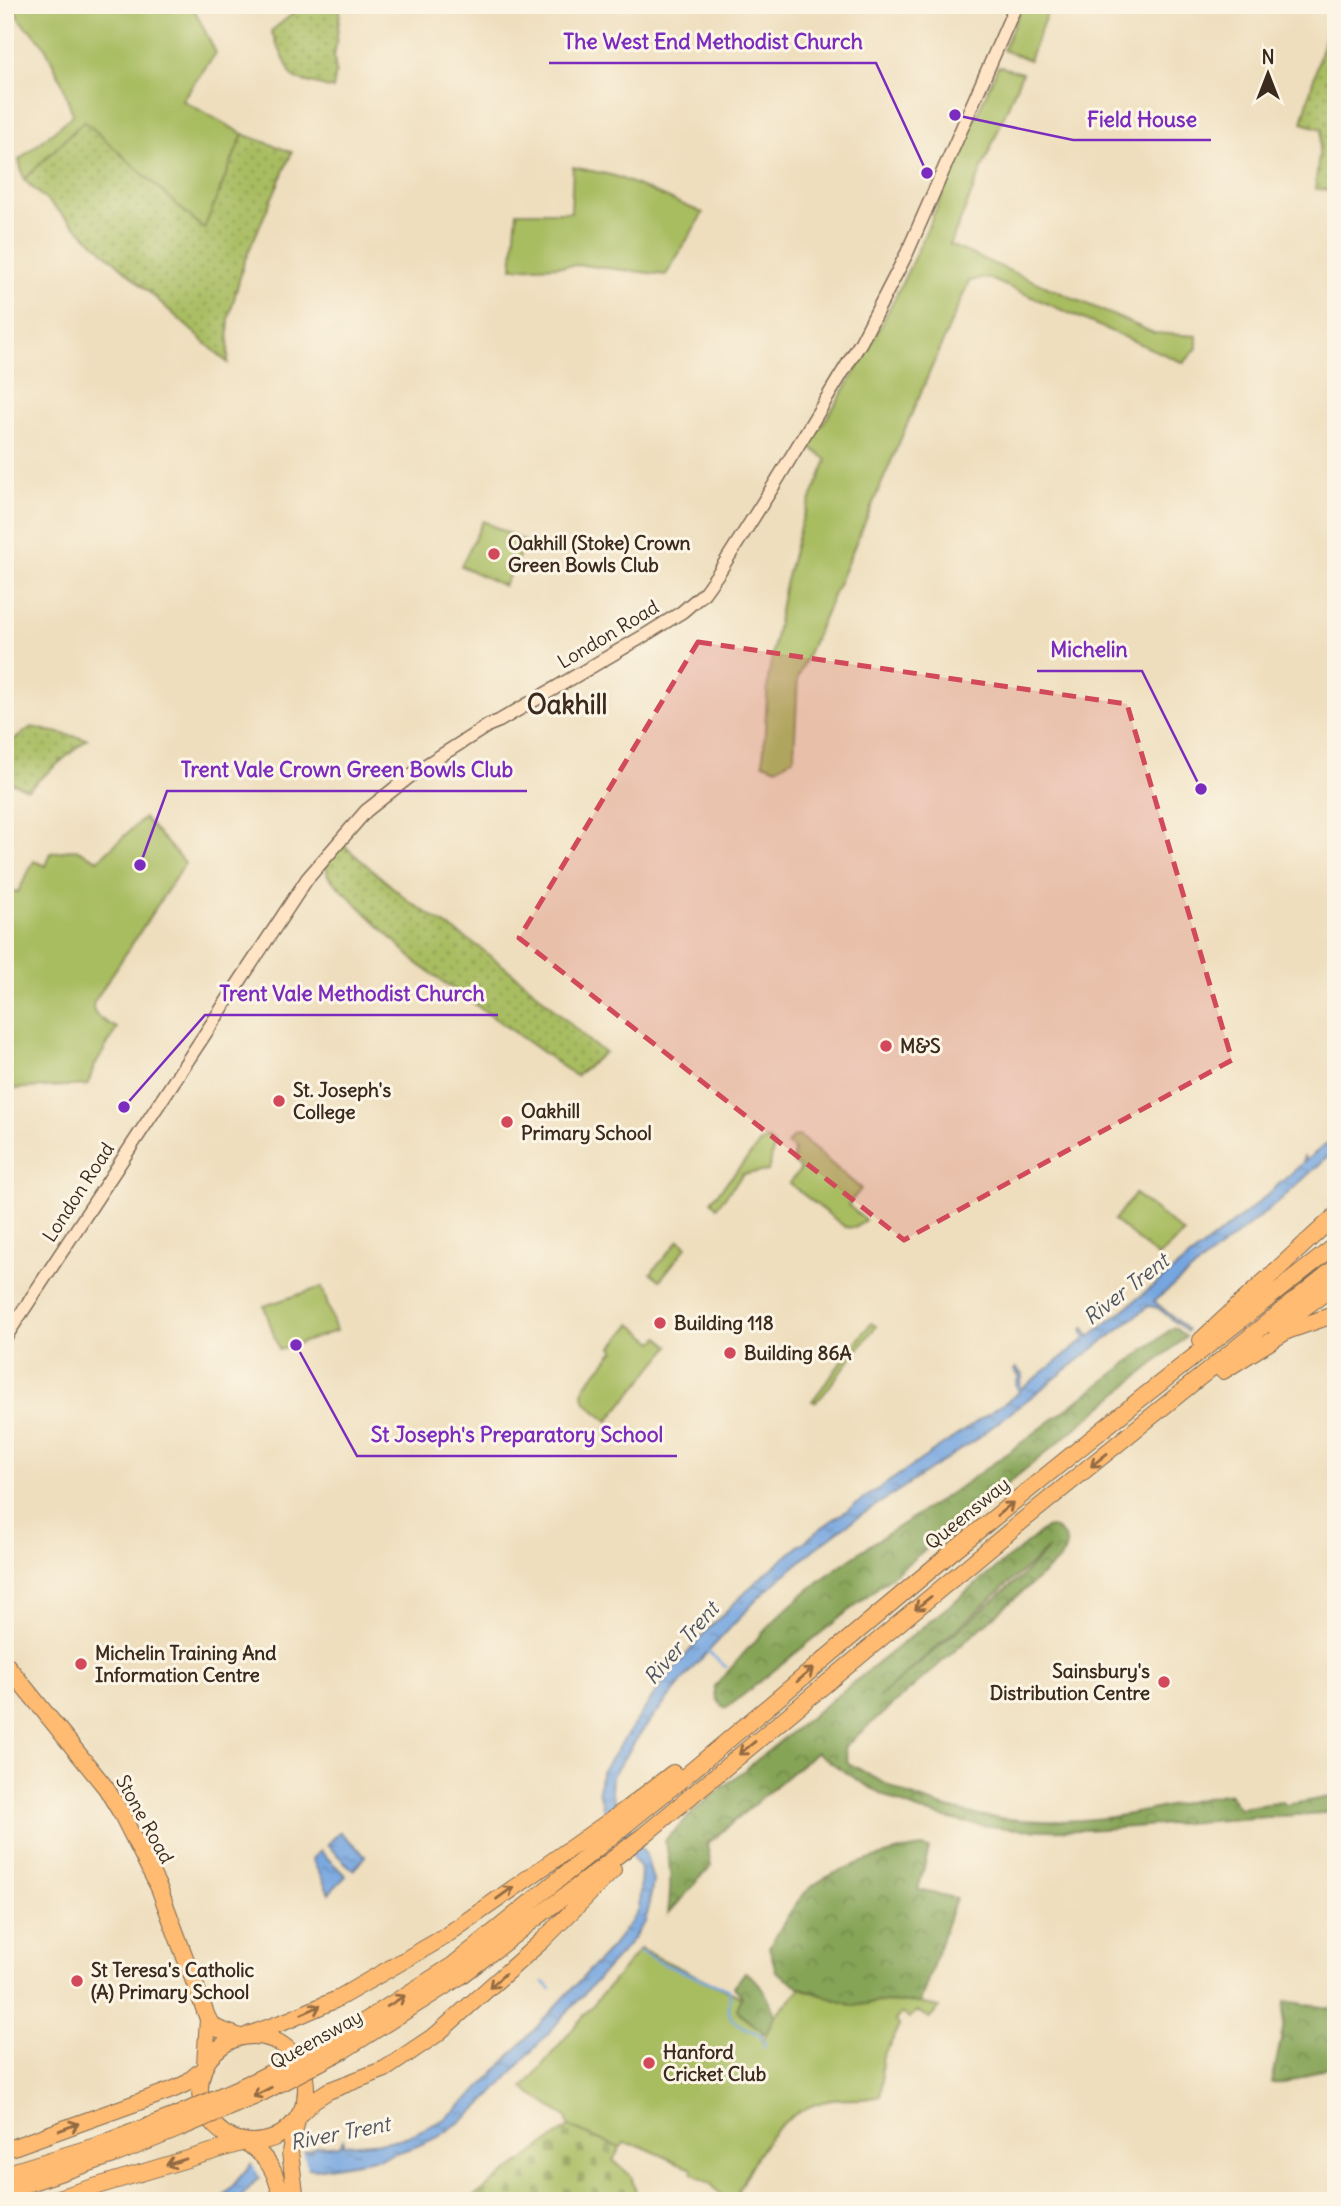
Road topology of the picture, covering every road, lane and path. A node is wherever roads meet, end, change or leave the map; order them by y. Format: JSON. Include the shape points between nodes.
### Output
{"nodes":[{"id":1,"x":1016,"y":5,"type":"edge"},
{"id":2,"x":1336,"y":1215,"type":"edge"},
{"id":3,"x":1336,"y":1228,"type":"edge"},
{"id":4,"x":1336,"y":1245,"type":"edge"},
{"id":5,"x":1336,"y":1267,"type":"edge"},
{"id":6,"x":1336,"y":1285,"type":"edge"},
{"id":7,"x":1336,"y":1314,"type":"edge"},
{"id":8,"x":1220,"y":1321,"type":"junction"},
{"id":9,"x":5,"y":1338,"type":"edge"},
{"id":10,"x":1144,"y":1395,"type":"junction"},
{"id":11,"x":1152,"y":1417,"type":"junction"},
{"id":12,"x":5,"y":1663,"type":"edge"},
{"id":13,"x":600,"y":1835,"type":"junction"},
{"id":14,"x":615,"y":1863,"type":"junction"},
{"id":15,"x":208,"y":2019,"type":"junction"},
{"id":16,"x":244,"y":2036,"type":"junction"},
{"id":17,"x":341,"y":2044,"type":"junction"},
{"id":18,"x":204,"y":2067,"type":"junction"},
{"id":19,"x":299,"y":2116,"type":"junction"},
{"id":20,"x":177,"y":2123,"type":"junction"},
{"id":21,"x":244,"y":2143,"type":"junction"},
{"id":22,"x":5,"y":2150,"type":"edge"},
{"id":23,"x":5,"y":2174,"type":"edge"},
{"id":24,"x":5,"y":2191,"type":"edge"},
{"id":25,"x":47,"y":2201,"type":"edge"},
{"id":26,"x":282,"y":2201,"type":"edge"},
{"id":27,"x":296,"y":2201,"type":"edge"}],
"edges":[{"from":1,"to":9,"type":"main road","name":"London Road","via":[[907,253],[861,342],[704,593],[642,637],[458,743],[366,811],[307,879]]},
{"from":2,"to":8,"type":"highway"},
{"from":3,"to":8,"type":"highway"},
{"from":4,"to":10,"type":"highway","name":"Queensway"},
{"from":5,"to":11,"type":"highway"},
{"from":6,"to":11,"type":"highway"},
{"from":7,"to":11,"type":"highway","via":[[1287,1331]]},
{"from":8,"to":10,"type":"highway"},
{"from":13,"to":10,"type":"highway","name":"Queensway","one_way":true,"via":[[667,1777],[752,1718]]},
{"from":11,"to":14,"type":"highway","one_way":true,"via":[[832,1677]]},
{"from":12,"to":15,"type":"highway","name":"Stone Road","via":[[121,1813],[159,1888]]},
{"from":16,"to":13,"type":"highway","one_way":true,"via":[[335,2000],[441,1939]]},
{"from":17,"to":13,"type":"highway","name":"Queensway","one_way":true,"via":[[453,1965]]},
{"from":14,"to":17,"type":"highway","name":"Queensway","via":[[461,1976]]},
{"from":14,"to":19,"type":"highway","one_way":true,"via":[[543,1940],[437,2034],[385,2069],[328,2091]]},
{"from":15,"to":16,"type":"highway","via":[[216,2028]]},
{"from":15,"to":18,"type":"highway","name":"Stone Road"},
{"from":16,"to":18,"type":"highway","via":[[222,2048]]},
{"from":16,"to":19,"type":"highway","via":[[280,2042],[299,2061],[306,2083]]},
{"from":17,"to":20,"type":"highway","name":"Queensway","bridge":true,"via":[[256,2080]]},
{"from":18,"to":21,"type":"highway","via":[[200,2093],[206,2116],[221,2132]]},
{"from":22,"to":18,"type":"highway","one_way":true,"via":[[172,2090]]},
{"from":19,"to":21,"type":"highway","via":[[275,2136]]},
{"from":19,"to":27,"type":"highway","via":[[290,2152]]},
{"from":20,"to":23,"type":"highway","name":"Queensway"},
{"from":20,"to":24,"type":"highway","name":"Queensway","via":[[114,2155]]},
{"from":21,"to":25,"type":"highway","one_way":true},
{"from":21,"to":26,"type":"highway","via":[[266,2158]]}]}
